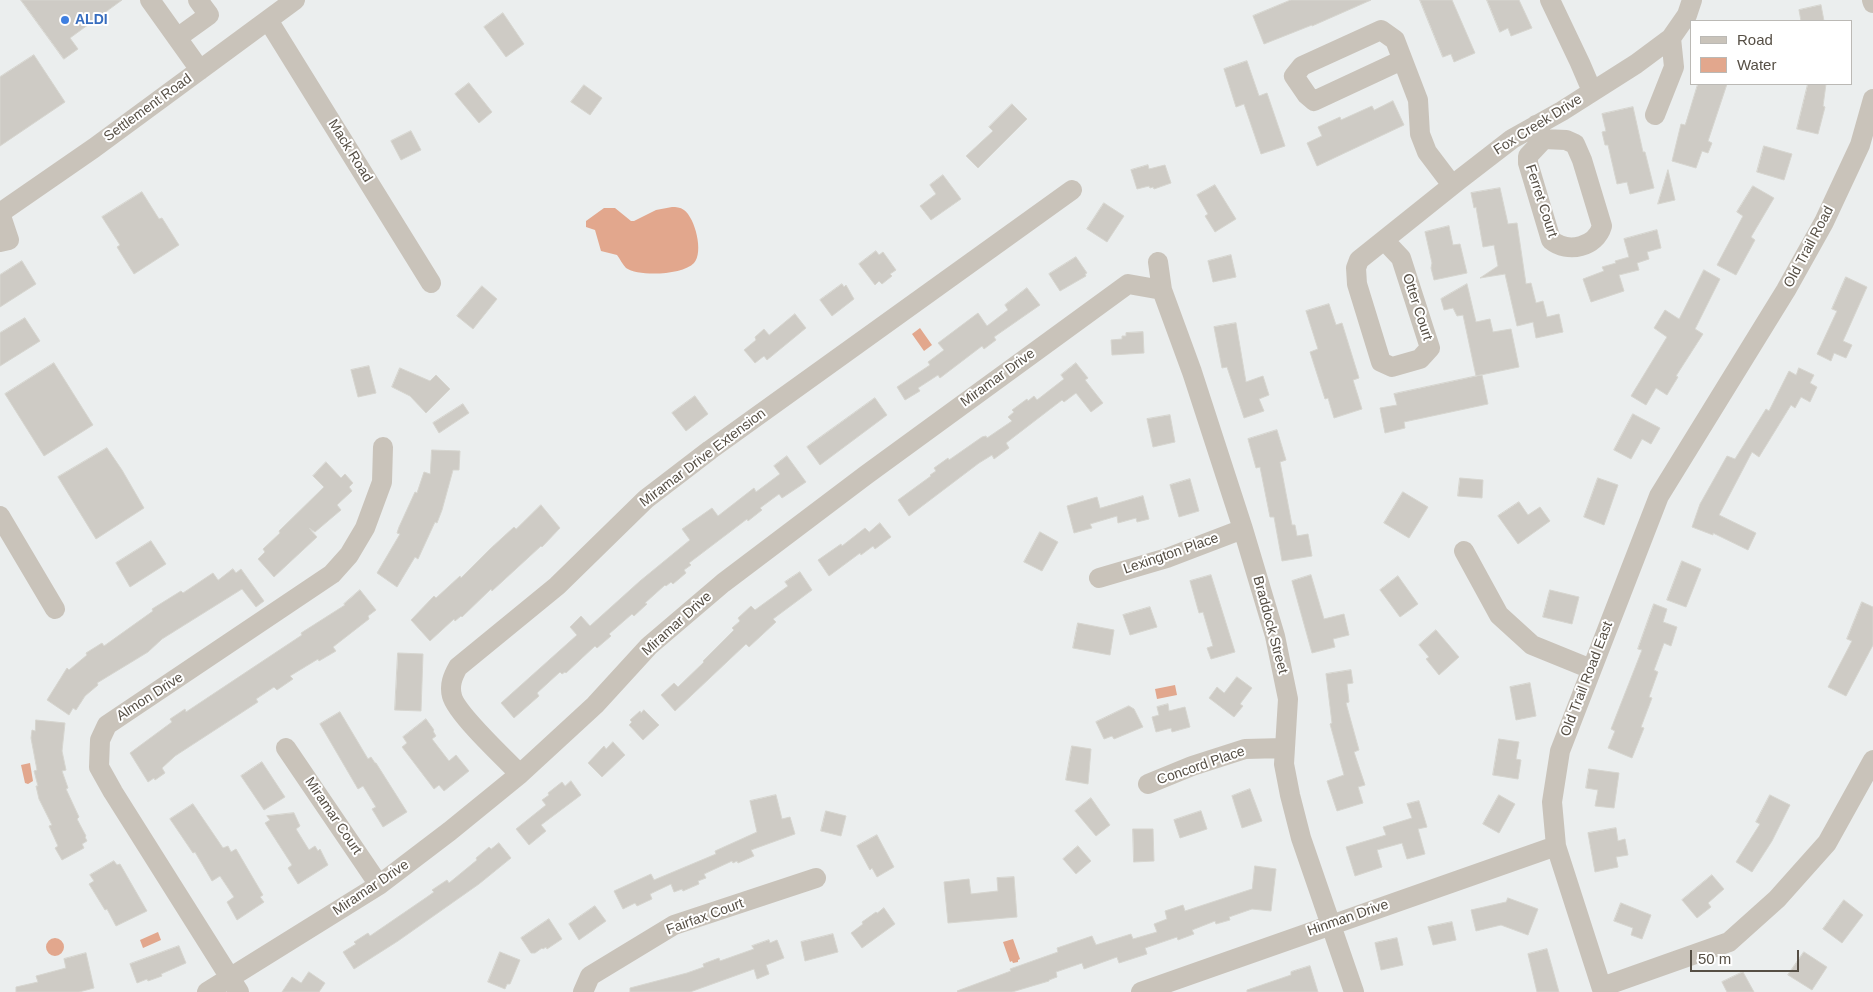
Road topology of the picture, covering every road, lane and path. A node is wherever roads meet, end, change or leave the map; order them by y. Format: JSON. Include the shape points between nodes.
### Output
{"nodes":[{"id":1,"x":150,"y":0,"type":"edge"},
{"id":2,"x":198,"y":0,"type":"edge"},
{"id":3,"x":295,"y":0,"type":"edge"},
{"id":4,"x":1692,"y":0,"type":"edge"},
{"id":5,"x":1557,"y":3,"type":"edge"},
{"id":6,"x":268,"y":20,"type":"junction"},
{"id":7,"x":177,"y":38,"type":"junction"},
{"id":8,"x":1672,"y":38,"type":"junction"},
{"id":9,"x":1402,"y":60,"type":"junction"},
{"id":10,"x":200,"y":70,"type":"junction"},
{"id":11,"x":1592,"y":91,"type":"junction"},
{"id":12,"x":1873,"y":99,"type":"edge"},
{"id":13,"x":1655,"y":115,"type":"dead end"},
{"id":14,"x":1540,"y":132,"type":"junction"},
{"id":15,"x":1452,"y":185,"type":"junction"},
{"id":16,"x":1072,"y":190,"type":"dead end"},
{"id":17,"x":0,"y":213,"type":"edge"},
{"id":18,"x":1384,"y":240,"type":"junction"},
{"id":19,"x":0,"y":242,"type":"edge"},
{"id":20,"x":1158,"y":262,"type":"dead end"},
{"id":21,"x":1356,"y":268,"type":"joint"},
{"id":22,"x":431,"y":283,"type":"dead end"},
{"id":23,"x":1162,"y":290,"type":"junction"},
{"id":24,"x":1728,"y":386,"type":"joint"},
{"id":25,"x":383,"y":447,"type":"dead end"},
{"id":26,"x":0,"y":516,"type":"edge"},
{"id":27,"x":1243,"y":529,"type":"junction"},
{"id":28,"x":1464,"y":551,"type":"dead end"},
{"id":29,"x":1099,"y":578,"type":"dead end"},
{"id":30,"x":55,"y":609,"type":"dead end"},
{"id":31,"x":1591,"y":669,"type":"junction"},
{"id":32,"x":286,"y":748,"type":"dead end"},
{"id":33,"x":1284,"y":748,"type":"junction"},
{"id":34,"x":1873,"y":760,"type":"edge"},
{"id":35,"x":520,"y":774,"type":"junction"},
{"id":36,"x":1148,"y":784,"type":"dead end"},
{"id":37,"x":1556,"y":846,"type":"junction"},
{"id":38,"x":816,"y":878,"type":"dead end"},
{"id":39,"x":379,"y":885,"type":"junction"},
{"id":40,"x":1331,"y":924,"type":"junction"},
{"id":41,"x":235,"y":985,"type":"edge"},
{"id":42,"x":1603,"y":990,"type":"edge"},
{"id":43,"x":206,"y":992,"type":"edge"},
{"id":44,"x":583,"y":992,"type":"edge"},
{"id":45,"x":1142,"y":992,"type":"edge"},
{"id":46,"x":1354,"y":992,"type":"edge"}],
"edges":[{"from":1,"to":7,"type":"street"},
{"from":2,"to":7,"type":"street","via":[[209,15]]},
{"from":3,"to":6,"type":"street","name":"Settlement Road"},
{"from":4,"to":8,"type":"street","name":"Fox Creek Drive","via":[[1687,15]]},
{"from":5,"to":11,"type":"street"},
{"from":6,"to":10,"type":"street","name":"Settlement Road"},
{"from":6,"to":22,"type":"street","name":"Mack Road"},
{"from":7,"to":10,"type":"street"},
{"from":8,"to":11,"type":"street","name":"Fox Creek Drive"},
{"from":8,"to":13,"type":"street","via":[[1674,67]]},
{"from":9,"to":9,"type":"street","via":[[1314,101],[1294,76],[1302,66],[1381,30],[1395,40]]},
{"from":9,"to":15,"type":"street","via":[[1418,100],[1420,134],[1427,152]]},
{"from":10,"to":17,"type":"street","name":"Settlement Road"},
{"from":11,"to":14,"type":"street","name":"Fox Creek Drive"},
{"from":12,"to":24,"type":"street","name":"Old Trail Road","via":[[1860,144],[1824,222]]},
{"from":14,"to":14,"type":"street","name":"Ferret Court","via":[[1574,144],[1578,152],[1602,226],[1599,236],[1591,243],[1569,248],[1558,246],[1551,240],[1528,163],[1528,156]]},
{"from":14,"to":15,"type":"street","name":"Fox Creek Drive","via":[[1512,139]]},
{"from":15,"to":18,"type":"street","name":"Fox Creek Drive"},
{"from":16,"to":35,"type":"street","name":"Miramar Drive Extension","via":[[710,450],[646,500],[557,586],[458,667],[450,689],[456,707]]},
{"from":17,"to":19,"type":"street","via":[[9,240]]},
{"from":18,"to":21,"type":"street","name":"Fox Creek Drive","via":[[1359,260]]},
{"from":18,"to":21,"type":"street","name":"Otter Court","via":[[1401,258],[1430,348],[1420,359],[1392,367],[1380,362],[1357,284]]},
{"from":20,"to":23,"type":"street","name":"Braddock Street"},
{"from":23,"to":27,"type":"street","name":"Braddock Street"},
{"from":23,"to":35,"type":"street","name":"Miramar Drive","via":[[1128,284],[723,583],[649,646],[595,705]]},
{"from":24,"to":31,"type":"street","name":"Old Trail Road East","via":[[1659,496]]},
{"from":25,"to":41,"type":"street","name":"Almon Drive","via":[[382,482],[368,519],[349,554],[332,574],[107,725],[100,740],[99,767],[112,792]]},
{"from":26,"to":30,"type":"street"},
{"from":27,"to":29,"type":"street","name":"Lexington Place","via":[[1167,558]]},
{"from":27,"to":33,"type":"street","name":"Braddock Street","via":[[1275,636],[1288,699]]},
{"from":28,"to":31,"type":"street","via":[[1506,621],[1532,645]]},
{"from":31,"to":37,"type":"street","name":"Old Trail Road East","via":[[1560,751],[1552,802]]},
{"from":32,"to":39,"type":"street","name":"Miramar Court"},
{"from":33,"to":36,"type":"street","name":"Concord Place","via":[[1245,749]]},
{"from":33,"to":40,"type":"street","name":"Braddock Street","via":[[1284,764],[1300,838]]},
{"from":34,"to":42,"type":"street","via":[[1827,842],[1777,899],[1729,942]]},
{"from":35,"to":39,"type":"street","name":"Miramar Drive"},
{"from":37,"to":40,"type":"street","name":"Hinman Drive"},
{"from":37,"to":42,"type":"street","name":"Old Trail Road East"},
{"from":38,"to":44,"type":"street","name":"Fairfax Court","via":[[674,925],[590,976]]},
{"from":39,"to":41,"type":"street","name":"Miramar Drive"},
{"from":40,"to":45,"type":"street","name":"Hinman Drive"},
{"from":40,"to":46,"type":"street","name":"Braddock Street"},
{"from":41,"to":43,"type":"street","name":"Miramar Drive"}]}
